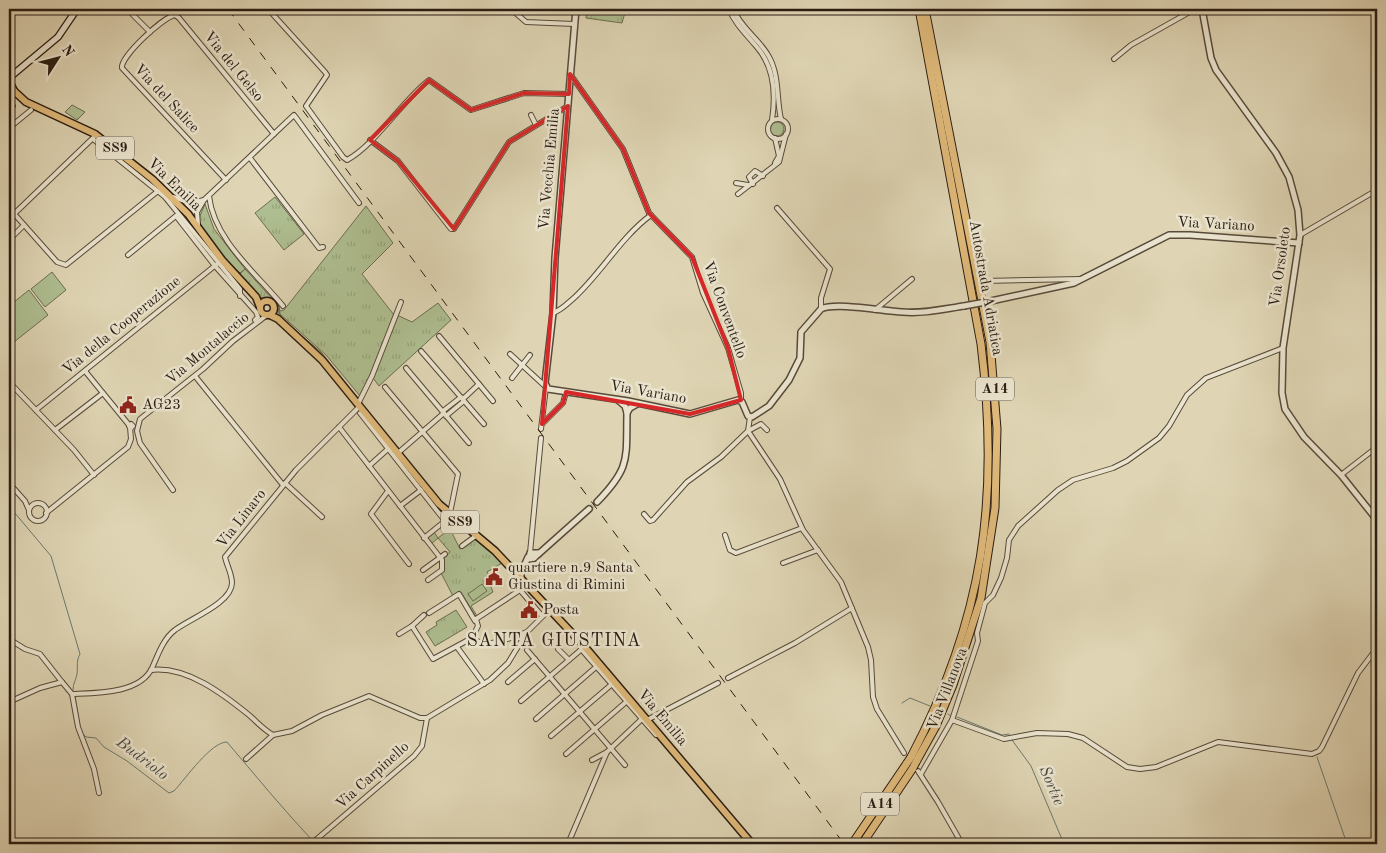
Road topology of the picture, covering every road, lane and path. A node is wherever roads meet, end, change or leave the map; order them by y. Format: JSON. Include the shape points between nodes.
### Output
{"nodes":[{"id":1,"x":72,"y":9,"type":"edge"},
{"id":2,"x":76,"y":9,"type":"edge"},
{"id":3,"x":127,"y":9,"type":"edge"},
{"id":4,"x":268,"y":9,"type":"edge"},
{"id":5,"x":511,"y":9,"type":"edge"},
{"id":6,"x":576,"y":9,"type":"edge"},
{"id":7,"x":729,"y":9,"type":"edge"},
{"id":8,"x":733,"y":9,"type":"edge"},
{"id":9,"x":919,"y":9,"type":"edge"},
{"id":10,"x":925,"y":9,"type":"edge"},
{"id":11,"x":1195,"y":9,"type":"edge"},
{"id":12,"x":1202,"y":9,"type":"edge"},
{"id":13,"x":69,"y":21,"type":"junction"},
{"id":14,"x":574,"y":24,"type":"junction"},
{"id":15,"x":150,"y":32,"type":"junction"},
{"id":16,"x":1114,"y":59,"type":"dead end"},
{"id":17,"x":570,"y":74,"type":"junction"},
{"id":18,"x":11,"y":83,"type":"edge"},
{"id":19,"x":569,"y":94,"type":"junction"},
{"id":20,"x":9,"y":99,"type":"edge"},
{"id":21,"x":26,"y":102,"type":"junction"},
{"id":22,"x":13,"y":106,"type":"dead end"},
{"id":23,"x":568,"y":106,"type":"junction"},
{"id":24,"x":31,"y":110,"type":"dead end"},
{"id":25,"x":9,"y":111,"type":"edge"},
{"id":26,"x":531,"y":115,"type":"dead end"},
{"id":27,"x":772,"y":120,"type":"junction"},
{"id":28,"x":781,"y":120,"type":"junction"},
{"id":29,"x":536,"y":125,"type":"junction"},
{"id":30,"x":9,"y":128,"type":"edge"},
{"id":31,"x":274,"y":134,"type":"junction"},
{"id":32,"x":786,"y":134,"type":"junction"},
{"id":33,"x":94,"y":136,"type":"junction"},
{"id":34,"x":774,"y":138,"type":"junction"},
{"id":35,"x":370,"y":140,"type":"junction"},
{"id":36,"x":250,"y":158,"type":"junction"},
{"id":37,"x":132,"y":166,"type":"junction"},
{"id":38,"x":762,"y":175,"type":"junction"},
{"id":39,"x":226,"y":180,"type":"junction"},
{"id":40,"x":736,"y":183,"type":"dead end"},
{"id":41,"x":752,"y":183,"type":"junction"},
{"id":42,"x":158,"y":191,"type":"junction"},
{"id":43,"x":1376,"y":192,"type":"edge"},
{"id":44,"x":738,"y":194,"type":"dead end"},
{"id":45,"x":171,"y":196,"type":"junction"},
{"id":46,"x":209,"y":196,"type":"junction"},
{"id":47,"x":204,"y":200,"type":"junction"},
{"id":48,"x":359,"y":202,"type":"dead end"},
{"id":49,"x":9,"y":208,"type":"edge"},
{"id":50,"x":777,"y":208,"type":"dead end"},
{"id":51,"x":180,"y":213,"type":"junction"},
{"id":52,"x":14,"y":214,"type":"junction"},
{"id":53,"x":650,"y":215,"type":"junction"},
{"id":54,"x":24,"y":225,"type":"junction"},
{"id":55,"x":196,"y":234,"type":"junction"},
{"id":56,"x":1300,"y":235,"type":"junction"},
{"id":57,"x":9,"y":240,"type":"edge"},
{"id":58,"x":1299,"y":243,"type":"junction"},
{"id":59,"x":323,"y":247,"type":"dead end"},
{"id":60,"x":128,"y":255,"type":"dead end"},
{"id":61,"x":218,"y":263,"type":"junction"},
{"id":62,"x":912,"y":279,"type":"dead end"},
{"id":63,"x":1083,"y":279,"type":"junction"},
{"id":64,"x":983,"y":281,"type":"dead end"},
{"id":65,"x":256,"y":297,"type":"junction"},
{"id":66,"x":267,"y":302,"type":"junction"},
{"id":67,"x":401,"y":302,"type":"dead end"},
{"id":68,"x":881,"y":305,"type":"junction"},
{"id":69,"x":283,"y":306,"type":"dead end"},
{"id":70,"x":260,"y":309,"type":"junction"},
{"id":71,"x":821,"y":309,"type":"junction"},
{"id":72,"x":873,"y":311,"type":"junction"},
{"id":73,"x":882,"y":312,"type":"junction"},
{"id":74,"x":270,"y":313,"type":"junction"},
{"id":75,"x":554,"y":313,"type":"junction"},
{"id":76,"x":255,"y":320,"type":"dead end"},
{"id":77,"x":260,"y":320,"type":"junction"},
{"id":78,"x":439,"y":336,"type":"dead end"},
{"id":79,"x":1283,"y":348,"type":"junction"},
{"id":80,"x":421,"y":350,"type":"dead end"},
{"id":81,"x":510,"y":354,"type":"dead end"},
{"id":82,"x":530,"y":355,"type":"dead end"},
{"id":83,"x":522,"y":366,"type":"junction"},
{"id":84,"x":406,"y":368,"type":"dead end"},
{"id":85,"x":85,"y":371,"type":"junction"},
{"id":86,"x":195,"y":376,"type":"junction"},
{"id":87,"x":512,"y":378,"type":"dead end"},
{"id":88,"x":9,"y":382,"type":"edge"},
{"id":89,"x":479,"y":384,"type":"junction"},
{"id":90,"x":385,"y":387,"type":"dead end"},
{"id":91,"x":546,"y":387,"type":"junction"},
{"id":92,"x":566,"y":392,"type":"junction"},
{"id":93,"x":103,"y":393,"type":"junction"},
{"id":94,"x":463,"y":399,"type":"junction"},
{"id":95,"x":741,"y":400,"type":"junction"},
{"id":96,"x":493,"y":401,"type":"dead end"},
{"id":97,"x":627,"y":407,"type":"junction"},
{"id":98,"x":359,"y":408,"type":"junction"},
{"id":99,"x":36,"y":410,"type":"junction"},
{"id":100,"x":444,"y":414,"type":"junction"},
{"id":101,"x":750,"y":416,"type":"junction"},
{"id":102,"x":140,"y":419,"type":"junction"},
{"id":103,"x":484,"y":424,"type":"dead end"},
{"id":104,"x":131,"y":426,"type":"junction"},
{"id":105,"x":339,"y":427,"type":"junction"},
{"id":106,"x":55,"y":430,"type":"junction"},
{"id":107,"x":767,"y":430,"type":"dead end"},
{"id":108,"x":748,"y":431,"type":"junction"},
{"id":109,"x":423,"y":432,"type":"junction"},
{"id":110,"x":541,"y":438,"type":"dead end"},
{"id":111,"x":469,"y":443,"type":"dead end"},
{"id":112,"x":1377,"y":447,"type":"edge"},
{"id":113,"x":388,"y":448,"type":"junction"},
{"id":114,"x":398,"y":453,"type":"junction"},
{"id":115,"x":369,"y":466,"type":"junction"},
{"id":116,"x":406,"y":466,"type":"junction"},
{"id":117,"x":94,"y":475,"type":"junction"},
{"id":118,"x":1341,"y":475,"type":"junction"},
{"id":119,"x":9,"y":483,"type":"edge"},
{"id":120,"x":284,"y":484,"type":"junction"},
{"id":121,"x":173,"y":490,"type":"dead end"},
{"id":122,"x":421,"y":490,"type":"junction"},
{"id":123,"x":388,"y":491,"type":"junction"},
{"id":124,"x":25,"y":501,"type":"junction"},
{"id":125,"x":597,"y":502,"type":"tunnel mouth"},
{"id":126,"x":33,"y":505,"type":"junction"},
{"id":127,"x":45,"y":506,"type":"junction"},
{"id":128,"x":400,"y":506,"type":"junction"},
{"id":129,"x":437,"y":506,"type":"junction"},
{"id":130,"x":55,"y":507,"type":"junction"},
{"id":131,"x":589,"y":509,"type":"tunnel mouth"},
{"id":132,"x":29,"y":510,"type":"junction"},
{"id":133,"x":46,"y":513,"type":"junction"},
{"id":134,"x":450,"y":513,"type":"junction"},
{"id":135,"x":644,"y":514,"type":"dead end"},
{"id":136,"x":322,"y":517,"type":"dead end"},
{"id":137,"x":1377,"y":520,"type":"edge"},
{"id":138,"x":802,"y":528,"type":"junction"},
{"id":139,"x":477,"y":535,"type":"junction"},
{"id":140,"x":725,"y":535,"type":"dead end"},
{"id":141,"x":424,"y":538,"type":"junction"},
{"id":142,"x":462,"y":546,"type":"dead end"},
{"id":143,"x":818,"y":550,"type":"junction"},
{"id":144,"x":445,"y":554,"type":"dead end"},
{"id":145,"x":531,"y":556,"type":"junction"},
{"id":146,"x":440,"y":558,"type":"junction"},
{"id":147,"x":783,"y":563,"type":"dead end"},
{"id":148,"x":409,"y":564,"type":"dead end"},
{"id":149,"x":423,"y":570,"type":"dead end"},
{"id":150,"x":428,"y":580,"type":"dead end"},
{"id":151,"x":521,"y":580,"type":"junction"},
{"id":152,"x":520,"y":590,"type":"junction"},
{"id":153,"x":852,"y":608,"type":"junction"},
{"id":154,"x":548,"y":610,"type":"junction"},
{"id":155,"x":429,"y":613,"type":"dead end"},
{"id":156,"x":424,"y":615,"type":"dead end"},
{"id":157,"x":542,"y":616,"type":"junction"},
{"id":158,"x":475,"y":621,"type":"junction"},
{"id":159,"x":412,"y":626,"type":"junction"},
{"id":160,"x":527,"y":632,"type":"junction"},
{"id":161,"x":399,"y":634,"type":"dead end"},
{"id":162,"x":472,"y":638,"type":"junction"},
{"id":163,"x":12,"y":640,"type":"dead end"},
{"id":164,"x":457,"y":647,"type":"junction"},
{"id":165,"x":583,"y":648,"type":"junction"},
{"id":166,"x":1377,"y":648,"type":"edge"},
{"id":167,"x":558,"y":649,"type":"dead end"},
{"id":168,"x":527,"y":650,"type":"dead end"},
{"id":169,"x":535,"y":659,"type":"junction"},
{"id":170,"x":569,"y":660,"type":"junction"},
{"id":171,"x":596,"y":667,"type":"junction"},
{"id":172,"x":151,"y":670,"type":"junction"},
{"id":173,"x":550,"y":677,"type":"junction"},
{"id":174,"x":728,"y":678,"type":"dead end"},
{"id":175,"x":62,"y":682,"type":"junction"},
{"id":176,"x":508,"y":682,"type":"dead end"},
{"id":177,"x":718,"y":683,"type":"dead end"},
{"id":178,"x":484,"y":684,"type":"junction"},
{"id":179,"x":611,"y":685,"type":"junction"},
{"id":180,"x":72,"y":694,"type":"junction"},
{"id":181,"x":565,"y":694,"type":"junction"},
{"id":182,"x":521,"y":701,"type":"dead end"},
{"id":183,"x":9,"y":702,"type":"edge"},
{"id":184,"x":626,"y":702,"type":"junction"},
{"id":185,"x":580,"y":712,"type":"junction"},
{"id":186,"x":427,"y":718,"type":"junction"},
{"id":187,"x":536,"y":718,"type":"dead end"},
{"id":188,"x":644,"y":719,"type":"junction"},
{"id":189,"x":952,"y":720,"type":"junction"},
{"id":190,"x":595,"y":729,"type":"junction"},
{"id":191,"x":274,"y":735,"type":"junction"},
{"id":192,"x":656,"y":735,"type":"dead end"},
{"id":193,"x":551,"y":736,"type":"dead end"},
{"id":194,"x":611,"y":749,"type":"junction"},
{"id":195,"x":607,"y":752,"type":"junction"},
{"id":196,"x":566,"y":754,"type":"dead end"},
{"id":197,"x":246,"y":759,"type":"dead end"},
{"id":198,"x":592,"y":760,"type":"dead end"},
{"id":199,"x":913,"y":764,"type":"junction"},
{"id":200,"x":625,"y":766,"type":"dead end"},
{"id":201,"x":99,"y":792,"type":"dead end"},
{"id":202,"x":311,"y":844,"type":"edge"},
{"id":203,"x":570,"y":844,"type":"edge"},
{"id":204,"x":752,"y":844,"type":"edge"},
{"id":205,"x":852,"y":844,"type":"edge"},
{"id":206,"x":862,"y":844,"type":"edge"},
{"id":207,"x":962,"y":844,"type":"edge"}],
"edges":[{"from":1,"to":13,"type":"main road"},
{"from":2,"to":13,"type":"main road"},
{"from":3,"to":15,"type":"street"},
{"from":4,"to":35,"type":"street","via":[[327,75],[306,106],[343,157],[347,160]]},
{"from":5,"to":14,"type":"street","via":[[526,22]]},
{"from":6,"to":14,"type":"street","name":"Via Vecchia Emilia"},
{"from":7,"to":27,"type":"street","via":[[736,24],[770,67],[774,84]]},
{"from":8,"to":28,"type":"street","via":[[740,23],[765,50],[773,64]]},
{"from":9,"to":199,"type":"highway","name":"Autostrada Adriatica","number":"A14","via":[[981,344],[990,476],[974,596],[946,682]]},
{"from":10,"to":199,"type":"highway","name":"Autostrada Adriatica","number":"A14","via":[[990,342],[997,429],[995,508],[981,598],[953,685],[936,726]]},
{"from":11,"to":16,"type":"street","via":[[1131,45]]},
{"from":12,"to":56,"type":"street","name":"Via Orsoleto","via":[[1216,70],[1276,153],[1289,178]]},
{"from":13,"to":18,"type":"main road","via":[[58,37],[17,72]]},
{"from":14,"to":17,"type":"street","name":"Via Vecchia Emilia"},
{"from":15,"to":31,"type":"street","name":"Via del Gelso","via":[[170,16],[178,17]]},
{"from":15,"to":39,"type":"street","name":"Via del Salice","via":[[124,59],[122,68]]},
{"from":17,"to":19,"type":"street","name":"Via Vecchia Emilia"},
{"from":17,"to":53,"type":"street","name":"Via Conventello","via":[[623,149]]},
{"from":18,"to":20,"type":"main road","name":"Via Emilia","number":"SS9"},
{"from":18,"to":21,"type":"main road","name":"Via Emilia","number":"SS9"},
{"from":19,"to":23,"type":"street","name":"Via Vecchia Emilia"},
{"from":19,"to":35,"type":"street","via":[[524,93],[471,110],[429,80]]},
{"from":20,"to":21,"type":"main road","name":"Via Emilia","number":"SS9"},
{"from":21,"to":33,"type":"main road","name":"Via Emilia","number":"SS9"},
{"from":22,"to":25,"type":"street"},
{"from":23,"to":29,"type":"street"},
{"from":23,"to":75,"type":"street","name":"Via Vecchia Emilia","via":[[554,258]]},
{"from":24,"to":30,"type":"street"},
{"from":26,"to":29,"type":"street"},
{"from":27,"to":28,"type":"street"},
{"from":27,"to":34,"type":"street","via":[[768,131]]},
{"from":28,"to":32,"type":"street","via":[[787,126]]},
{"from":29,"to":35,"type":"street","via":[[509,142],[454,229],[398,161]]},
{"from":31,"to":36,"type":"street"},
{"from":31,"to":48,"type":"street","via":[[294,115]]},
{"from":32,"to":34,"type":"street"},
{"from":32,"to":38,"type":"street","via":[[781,159]]},
{"from":33,"to":37,"type":"main road","name":"Via Emilia","number":"SS9"},
{"from":33,"to":52,"type":"street"},
{"from":34,"to":38,"type":"street","via":[[779,156]]},
{"from":36,"to":39,"type":"street"},
{"from":36,"to":59,"type":"street","via":[[319,248]]},
{"from":37,"to":42,"type":"street"},
{"from":37,"to":45,"type":"main road","name":"Via Emilia","number":"SS9"},
{"from":38,"to":41,"type":"street"},
{"from":39,"to":46,"type":"street"},
{"from":40,"to":41,"type":"street","via":[[743,186]]},
{"from":41,"to":44,"type":"street"},
{"from":42,"to":51,"type":"street"},
{"from":42,"to":54,"type":"street","via":[[66,265],[57,262]]},
{"from":43,"to":56,"type":"street"},
{"from":45,"to":47,"type":"street","via":[[191,203]]},
{"from":45,"to":51,"type":"main road","name":"Via Emilia","number":"SS9"},
{"from":46,"to":47,"type":"street"},
{"from":46,"to":69,"type":"street","via":[[211,213],[219,228]]},
{"from":47,"to":55,"type":"street","via":[[197,212]]},
{"from":49,"to":52,"type":"street"},
{"from":50,"to":71,"type":"street","via":[[830,269]]},
{"from":51,"to":55,"type":"main road","name":"Via Emilia","number":"SS9"},
{"from":51,"to":55,"type":"street"},
{"from":51,"to":60,"type":"street"},
{"from":52,"to":54,"type":"street"},
{"from":53,"to":75,"type":"street","via":[[630,232],[589,282]]},
{"from":53,"to":95,"type":"street","name":"Via Conventello","via":[[683,245],[694,261],[703,293],[728,348]]},
{"from":54,"to":57,"type":"street"},
{"from":55,"to":61,"type":"main road","name":"Via Emilia","number":"SS9"},
{"from":55,"to":61,"type":"street","via":[[206,252]]},
{"from":56,"to":58,"type":"street","name":"Via Orsoleto"},
{"from":58,"to":63,"type":"street","name":"Via Variano","via":[[1169,235]]},
{"from":58,"to":79,"type":"street","name":"Via Orsoleto"},
{"from":61,"to":65,"type":"main road","name":"Via Emilia","number":"SS9"},
{"from":61,"to":76,"type":"street","via":[[257,315]]},
{"from":61,"to":85,"type":"street","name":"Via della Cooperazione"},
{"from":62,"to":68,"type":"street"},
{"from":63,"to":64,"type":"street","name":"Via Variano"},
{"from":63,"to":73,"type":"street","name":"Via Variano","bridge":true,"via":[[1056,288],[964,306],[927,312]]},
{"from":65,"to":66,"type":"main road","name":"Via Emilia","number":"SS9"},
{"from":65,"to":70,"type":"main road","name":"Via Emilia","number":"SS9"},
{"from":66,"to":70,"type":"main road"},
{"from":66,"to":74,"type":"main road","name":"Via Emilia","number":"SS9","via":[[271,303]]},
{"from":67,"to":98,"type":"street","name":"Via Linaro"},
{"from":68,"to":72,"type":"street"},
{"from":68,"to":73,"type":"street"},
{"from":70,"to":74,"type":"main road"},
{"from":70,"to":77,"type":"street","name":"Via Montalaccio"},
{"from":71,"to":72,"type":"street","name":"Via Variano","via":[[844,306]]},
{"from":71,"to":101,"type":"street","via":[[801,332],[800,358],[784,387],[769,406],[756,416]]},
{"from":72,"to":73,"type":"street","name":"Via Variano"},
{"from":74,"to":77,"type":"street","name":"Via Montalaccio"},
{"from":74,"to":98,"type":"main road","name":"Via Emilia","number":"SS9","via":[[322,360]]},
{"from":75,"to":91,"type":"street","name":"Via Vecchia Emilia"},
{"from":77,"to":86,"type":"street","name":"Via Montalaccio"},
{"from":78,"to":89,"type":"street"},
{"from":79,"to":118,"type":"street","name":"Via Orsoleto","via":[[1285,409],[1304,437]]},
{"from":79,"to":189,"type":"street","name":"Via Villanova","via":[[1206,378],[1187,395],[1159,438],[1113,468],[1073,480],[1012,532],[1001,578],[985,604],[977,633],[978,642]]},
{"from":80,"to":94,"type":"street"},
{"from":81,"to":83,"type":"street"},
{"from":82,"to":83,"type":"street"},
{"from":83,"to":87,"type":"street"},
{"from":83,"to":91,"type":"street"},
{"from":84,"to":100,"type":"street"},
{"from":85,"to":93,"type":"street"},
{"from":85,"to":99,"type":"street","name":"Via della Cooperazione"},
{"from":86,"to":102,"type":"street","name":"Via Montalaccio"},
{"from":86,"to":120,"type":"street","name":"Via Linaro"},
{"from":88,"to":99,"type":"street"},
{"from":89,"to":94,"type":"street"},
{"from":89,"to":96,"type":"street"},
{"from":90,"to":109,"type":"street"},
{"from":91,"to":92,"type":"street","name":"Via Variano"},
{"from":91,"to":92,"type":"street","via":[[542,426],[564,403]]},
{"from":92,"to":97,"type":"street","name":"Via Variano","via":[[617,400]]},
{"from":93,"to":104,"type":"street"},
{"from":93,"to":106,"type":"street"},
{"from":94,"to":100,"type":"street"},
{"from":94,"to":103,"type":"street"},
{"from":95,"to":97,"type":"street","name":"Via Variano","via":[[690,414],[638,404]]},
{"from":95,"to":101,"type":"street"},
{"from":97,"to":125,"type":"street","via":[[624,466],[619,478]]},
{"from":98,"to":105,"type":"street","name":"Via Linaro"},
{"from":98,"to":113,"type":"street","name":"Via Emilia"},
{"from":98,"to":114,"type":"main road","name":"Via Emilia","number":"SS9"},
{"from":99,"to":106,"type":"street"},
{"from":100,"to":109,"type":"street"},
{"from":100,"to":111,"type":"street"},
{"from":101,"to":108,"type":"street"},
{"from":102,"to":104,"type":"street","name":"Via Montalaccio"},
{"from":102,"to":121,"type":"street","via":[[137,431],[140,443]]},
{"from":104,"to":117,"type":"street","via":[[128,447]]},
{"from":105,"to":115,"type":"street"},
{"from":105,"to":120,"type":"street","name":"Via Linaro"},
{"from":106,"to":117,"type":"street"},
{"from":107,"to":108,"type":"street","via":[[761,424]]},
{"from":108,"to":135,"type":"street","via":[[721,457],[687,482],[653,520]]},
{"from":108,"to":138,"type":"street","via":[[780,479]]},
{"from":109,"to":114,"type":"street"},
{"from":109,"to":134,"type":"street","via":[[458,474]]},
{"from":110,"to":145,"type":"street"},
{"from":112,"to":118,"type":"street"},
{"from":113,"to":115,"type":"street"},
{"from":113,"to":116,"type":"street","name":"Via Emilia"},
{"from":114,"to":116,"type":"main road","name":"Via Emilia","number":"SS9"},
{"from":115,"to":123,"type":"street"},
{"from":116,"to":122,"type":"street","name":"Via Emilia"},
{"from":116,"to":129,"type":"main road","name":"Via Emilia","number":"SS9"},
{"from":117,"to":130,"type":"street"},
{"from":118,"to":137,"type":"street","name":"Via Orsoleto"},
{"from":119,"to":124,"type":"street"},
{"from":120,"to":136,"type":"street"},
{"from":120,"to":172,"type":"street","name":"Via Linaro","via":[[226,554],[232,585],[228,593],[169,636]]},
{"from":122,"to":128,"type":"street"},
{"from":122,"to":129,"type":"street","name":"Via Emilia"},
{"from":123,"to":128,"type":"street"},
{"from":123,"to":148,"type":"street","via":[[371,514]]},
{"from":124,"to":126,"type":"street"},
{"from":124,"to":132,"type":"street"},
{"from":126,"to":127,"type":"street","via":[[40,503]]},
{"from":126,"to":132,"type":"street"},
{"from":127,"to":130,"type":"street"},
{"from":127,"to":133,"type":"street"},
{"from":128,"to":141,"type":"street"},
{"from":129,"to":134,"type":"main road","name":"Via Emilia","number":"SS9"},
{"from":129,"to":141,"type":"street","via":[[445,521]]},
{"from":130,"to":133,"type":"street"},
{"from":131,"to":145,"type":"street","via":[[541,552]]},
{"from":132,"to":133,"type":"street","via":[[30,516],[38,520]]},
{"from":134,"to":139,"type":"main road","name":"Via Emilia","number":"SS9"},
{"from":138,"to":140,"type":"street","via":[[736,553],[730,550]]},
{"from":138,"to":143,"type":"street"},
{"from":139,"to":142,"type":"street"},
{"from":139,"to":151,"type":"main road","name":"Via Emilia","number":"SS9"},
{"from":141,"to":146,"type":"street"},
{"from":143,"to":147,"type":"street"},
{"from":143,"to":153,"type":"street","via":[[834,571]]},
{"from":144,"to":146,"type":"street"},
{"from":145,"to":151,"type":"street","via":[[521,573]]},
{"from":146,"to":149,"type":"street"},
{"from":146,"to":150,"type":"street","via":[[443,568]]},
{"from":151,"to":152,"type":"street"},
{"from":151,"to":154,"type":"main road","name":"Via Emilia","number":"SS9"},
{"from":152,"to":157,"type":"street"},
{"from":152,"to":158,"type":"street"},
{"from":153,"to":174,"type":"street"},
{"from":153,"to":199,"type":"street","via":[[871,660],[873,697]]},
{"from":154,"to":157,"type":"street"},
{"from":154,"to":165,"type":"main road","name":"Via Emilia","number":"SS9"},
{"from":155,"to":158,"type":"street","via":[[459,594]]},
{"from":156,"to":159,"type":"street"},
{"from":157,"to":160,"type":"street"},
{"from":158,"to":162,"type":"street","via":[[478,626]]},
{"from":159,"to":161,"type":"street"},
{"from":159,"to":164,"type":"street","via":[[433,660]]},
{"from":160,"to":162,"type":"street","via":[[492,642],[479,642]]},
{"from":160,"to":178,"type":"street","via":[[512,657]]},
{"from":162,"to":164,"type":"street"},
{"from":163,"to":175,"type":"street","via":[[40,654]]},
{"from":164,"to":178,"type":"street"},
{"from":165,"to":170,"type":"street"},
{"from":165,"to":171,"type":"street","name":"Via Emilia"},
{"from":165,"to":188,"type":"main road","name":"Via Emilia","number":"SS9"},
{"from":166,"to":189,"type":"street","via":[[1358,674],[1316,754],[1218,742],[1156,767],[1127,767],[1083,738],[1037,733],[1004,738]]},
{"from":167,"to":170,"type":"street"},
{"from":168,"to":169,"type":"street"},
{"from":169,"to":173,"type":"street"},
{"from":169,"to":176,"type":"street"},
{"from":170,"to":173,"type":"street"},
{"from":171,"to":179,"type":"street","name":"Via Emilia"},
{"from":171,"to":181,"type":"street"},
{"from":172,"to":180,"type":"street","name":"Via Linaro","via":[[126,688],[106,693]]},
{"from":172,"to":191,"type":"street","via":[[170,670],[198,681]]},
{"from":173,"to":181,"type":"street"},
{"from":173,"to":182,"type":"street"},
{"from":175,"to":180,"type":"street"},
{"from":175,"to":183,"type":"street"},
{"from":177,"to":188,"type":"street"},
{"from":178,"to":186,"type":"street"},
{"from":179,"to":184,"type":"street","name":"Via Emilia"},
{"from":179,"to":185,"type":"street"},
{"from":180,"to":201,"type":"street","via":[[78,728]]},
{"from":181,"to":185,"type":"street"},
{"from":181,"to":187,"type":"street"},
{"from":184,"to":188,"type":"street","name":"Via Emilia"},
{"from":184,"to":190,"type":"street"},
{"from":185,"to":190,"type":"street"},
{"from":185,"to":193,"type":"street"},
{"from":186,"to":191,"type":"street","via":[[369,696]]},
{"from":186,"to":202,"type":"street","name":"Via Carpinello","via":[[419,751]]},
{"from":188,"to":192,"type":"street","name":"Via Emilia"},
{"from":188,"to":194,"type":"street"},
{"from":188,"to":204,"type":"main road","name":"Via Emilia","number":"SS9"},
{"from":189,"to":199,"type":"street","name":"Via Villanova"},
{"from":190,"to":194,"type":"street"},
{"from":190,"to":196,"type":"street"},
{"from":191,"to":197,"type":"street"},
{"from":194,"to":195,"type":"street"},
{"from":194,"to":200,"type":"street"},
{"from":195,"to":198,"type":"street"},
{"from":195,"to":203,"type":"street"},
{"from":199,"to":205,"type":"highway","name":"Autostrada Adriatica","number":"A14"},
{"from":199,"to":206,"type":"highway","name":"Autostrada Adriatica","number":"A14"},
{"from":199,"to":207,"type":"street"}]}
